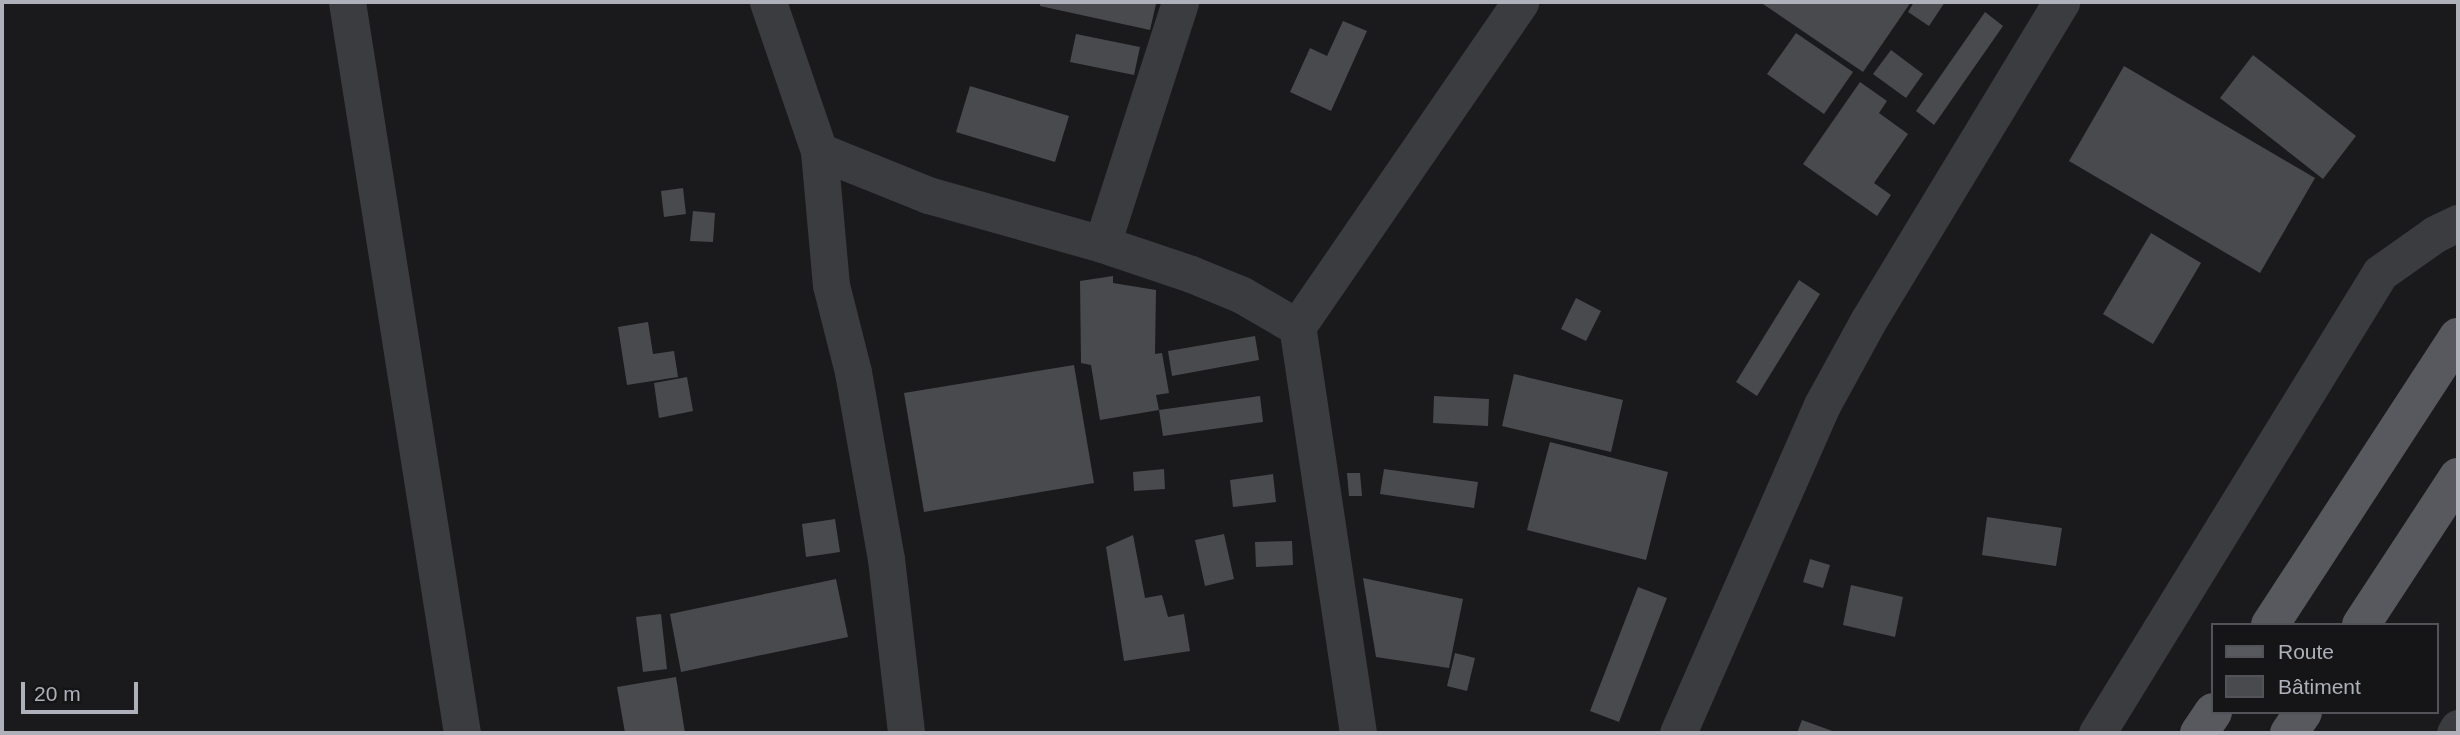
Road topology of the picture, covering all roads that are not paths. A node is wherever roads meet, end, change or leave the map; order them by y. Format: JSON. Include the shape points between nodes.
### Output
{"nodes":[{"id":1,"x":347,"y":2,"type":"edge"},
{"id":2,"x":768,"y":2,"type":"edge"},
{"id":3,"x":1180,"y":2,"type":"edge"},
{"id":4,"x":1520,"y":2,"type":"edge"},
{"id":5,"x":2061,"y":2,"type":"edge"},
{"id":6,"x":819,"y":151,"type":"junction"},
{"id":7,"x":2458,"y":223,"type":"edge"},
{"id":8,"x":1102,"y":244,"type":"junction"},
{"id":9,"x":1297,"y":327,"type":"junction"},
{"id":10,"x":2458,"y":337,"type":"edge"},
{"id":11,"x":2458,"y":477,"type":"edge"},
{"id":12,"x":2271,"y":623,"type":"edge"},
{"id":13,"x":2362,"y":623,"type":"edge"},
{"id":14,"x":2212,"y":714,"type":"edge"},
{"id":15,"x":2302,"y":714,"type":"edge"},
{"id":16,"x":2458,"y":728,"type":"edge"},
{"id":17,"x":463,"y":733,"type":"edge"},
{"id":18,"x":905,"y":733,"type":"edge"},
{"id":19,"x":1358,"y":733,"type":"edge"},
{"id":20,"x":1678,"y":733,"type":"edge"},
{"id":21,"x":2097,"y":733,"type":"edge"},
{"id":22,"x":2199,"y":733,"type":"edge"},
{"id":23,"x":2289,"y":733,"type":"edge"},
{"id":24,"x":2455,"y":733,"type":"edge"}],
"edges":[{"from":1,"to":17,"type":"street"},
{"from":2,"to":6,"type":"street"},
{"from":3,"to":8,"type":"street"},
{"from":4,"to":9,"type":"street"},
{"from":5,"to":20,"type":"street","via":[[1874,310],[1822,405]]},
{"from":6,"to":8,"type":"street","via":[[928,195]]},
{"from":6,"to":18,"type":"street","via":[[831,285],[853,372],[886,559]]},
{"from":7,"to":21,"type":"street","via":[[2380,273]]},
{"from":8,"to":9,"type":"street","via":[[1242,295]]},
{"from":9,"to":19,"type":"street"},
{"from":10,"to":12,"type":"main road"},
{"from":11,"to":13,"type":"main road"},
{"from":14,"to":22,"type":"main road"},
{"from":15,"to":23,"type":"main road"},
{"from":16,"to":24,"type":"street"}]}
